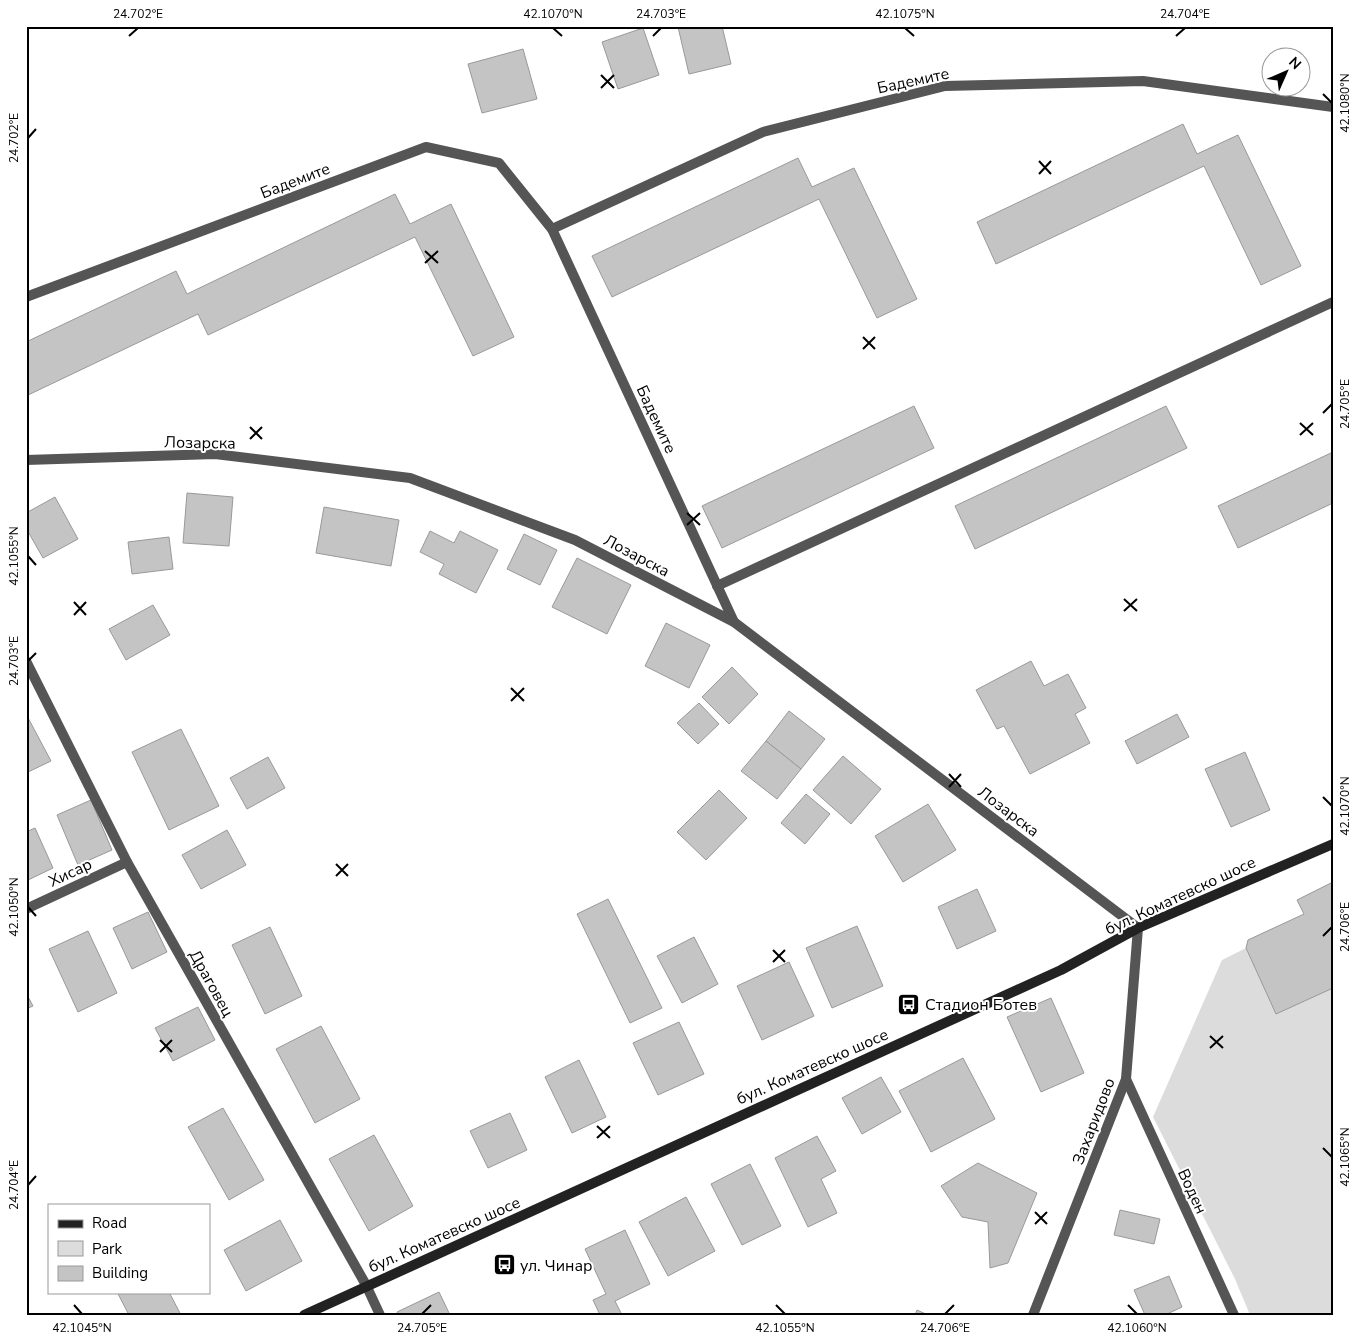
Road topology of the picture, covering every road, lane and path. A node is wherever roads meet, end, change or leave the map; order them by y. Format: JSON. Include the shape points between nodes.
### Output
{"nodes":[{"id":1,"x":1333,"y":107,"type":"edge"},
{"id":2,"x":552,"y":229,"type":"junction"},
{"id":3,"x":26,"y":297,"type":"edge"},
{"id":4,"x":1333,"y":302,"type":"edge"},
{"id":5,"x":26,"y":460,"type":"edge"},
{"id":6,"x":717,"y":586,"type":"junction"},
{"id":7,"x":734,"y":622,"type":"junction"},
{"id":8,"x":26,"y":660,"type":"edge"},
{"id":9,"x":1333,"y":844,"type":"edge"},
{"id":10,"x":127,"y":862,"type":"junction"},
{"id":11,"x":26,"y":909,"type":"edge"},
{"id":12,"x":1138,"y":928,"type":"junction"},
{"id":13,"x":1126,"y":1079,"type":"junction"},
{"id":14,"x":366,"y":1286,"type":"junction"},
{"id":15,"x":304,"y":1315,"type":"edge"},
{"id":16,"x":380,"y":1315,"type":"edge"},
{"id":17,"x":1033,"y":1315,"type":"edge"},
{"id":18,"x":1234,"y":1315,"type":"edge"}],
"edges":[{"from":1,"to":2,"type":"street","name":"Бадемите","via":[[1143,82],[945,86],[763,132]]},
{"from":2,"to":3,"type":"street","name":"Бадемите","via":[[498,163],[426,147]]},
{"from":2,"to":6,"type":"street","name":"Бадемите"},
{"from":4,"to":6,"type":"street"},
{"from":5,"to":7,"type":"street","name":"Лозарска","via":[[215,454],[410,478],[575,540]]},
{"from":6,"to":7,"type":"street","name":"Бадемите"},
{"from":7,"to":12,"type":"street","name":"Лозарска"},
{"from":8,"to":10,"type":"street","name":"Драговец"},
{"from":9,"to":12,"type":"main road","name":"бул. Коматевско шосе"},
{"from":10,"to":11,"type":"street","name":"Хисар"},
{"from":10,"to":14,"type":"street","name":"Драговец"},
{"from":12,"to":13,"type":"street","name":"Захаридово"},
{"from":12,"to":14,"type":"main road","name":"бул. Коматевско шосе","via":[[1061,970]]},
{"from":13,"to":17,"type":"street","name":"Захаридово"},
{"from":13,"to":18,"type":"street","name":"Воден"},
{"from":14,"to":15,"type":"main road","name":"бул. Коматевско шосе"},
{"from":14,"to":16,"type":"street","name":"Драговец"}]}
